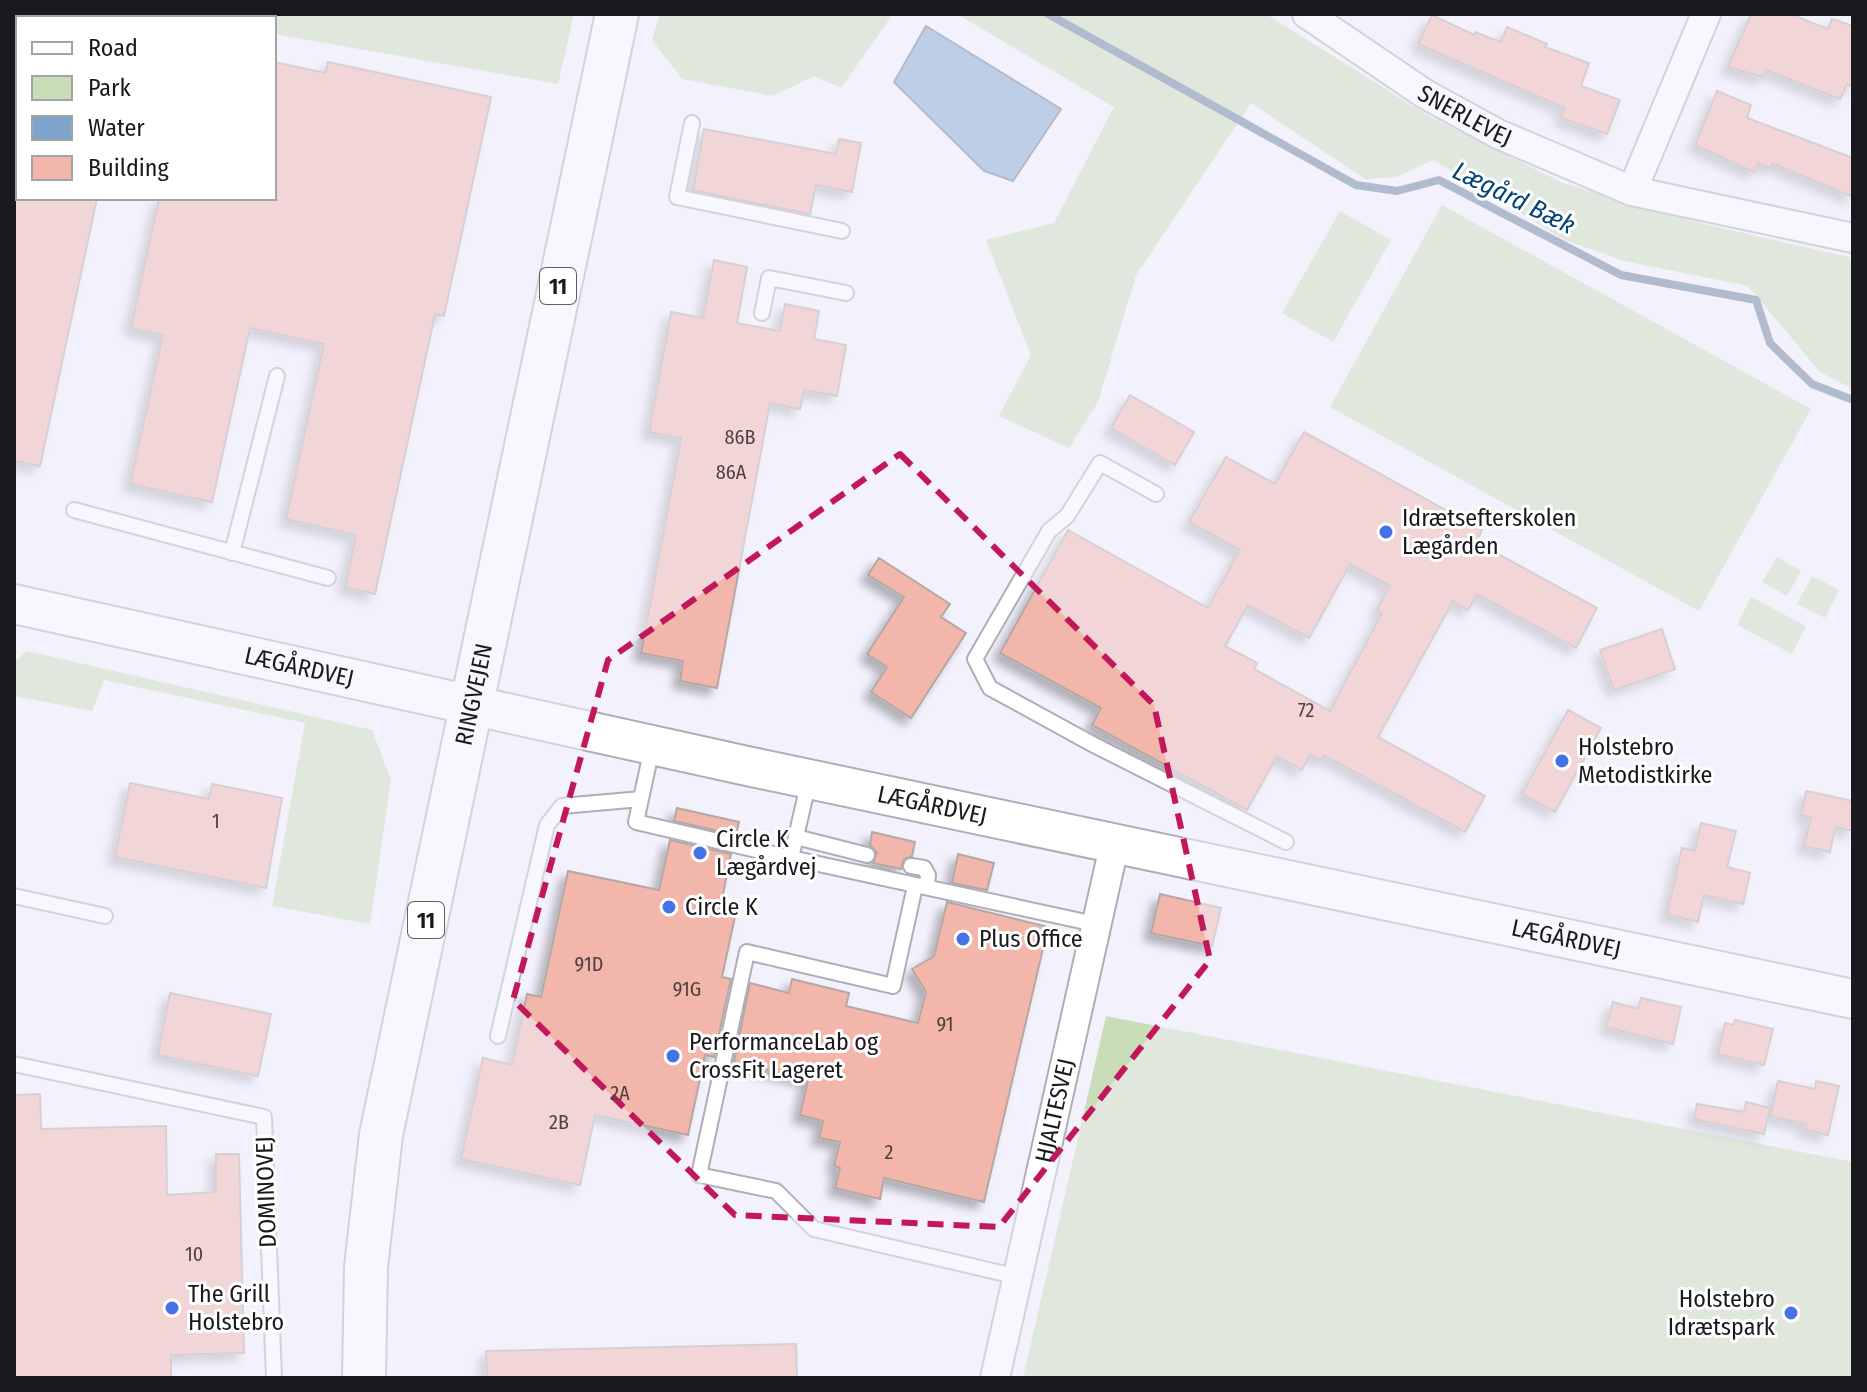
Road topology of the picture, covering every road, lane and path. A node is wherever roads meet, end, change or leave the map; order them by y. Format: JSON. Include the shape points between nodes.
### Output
{"nodes":[{"id":1,"x":617,"y":14,"type":"edge"},
{"id":2,"x":1706,"y":14,"type":"edge"},
{"id":3,"x":1309,"y":15,"type":"edge"},
{"id":4,"x":692,"y":123,"type":"dead end"},
{"id":5,"x":1632,"y":191,"type":"junction"},
{"id":6,"x":842,"y":231,"type":"dead end"},
{"id":7,"x":1853,"y":238,"type":"edge"},
{"id":8,"x":846,"y":293,"type":"dead end"},
{"id":9,"x":762,"y":313,"type":"dead end"},
{"id":10,"x":277,"y":376,"type":"dead end"},
{"id":11,"x":1156,"y":494,"type":"dead end"},
{"id":12,"x":74,"y":510,"type":"dead end"},
{"id":13,"x":232,"y":553,"type":"junction"},
{"id":14,"x":328,"y":578,"type":"dead end"},
{"id":15,"x":14,"y":604,"type":"edge"},
{"id":16,"x":471,"y":704,"type":"junction"},
{"id":17,"x":653,"y":744,"type":"junction"},
{"id":18,"x":810,"y":777,"type":"junction"},
{"id":19,"x":641,"y":799,"type":"junction"},
{"id":20,"x":796,"y":837,"type":"junction"},
{"id":21,"x":1115,"y":842,"type":"junction"},
{"id":22,"x":1286,"y":842,"type":"dead end"},
{"id":23,"x":867,"y":855,"type":"dead end"},
{"id":24,"x":791,"y":858,"type":"junction"},
{"id":25,"x":911,"y":866,"type":"dead end"},
{"id":26,"x":921,"y":887,"type":"junction"},
{"id":27,"x":14,"y":896,"type":"edge"},
{"id":28,"x":105,"y":916,"type":"dead end"},
{"id":29,"x":1095,"y":924,"type":"junction"},
{"id":30,"x":1853,"y":999,"type":"edge"},
{"id":31,"x":498,"y":1036,"type":"dead end"},
{"id":32,"x":14,"y":1064,"type":"edge"},
{"id":33,"x":1018,"y":1277,"type":"junction"},
{"id":34,"x":274,"y":1378,"type":"edge"},
{"id":35,"x":364,"y":1378,"type":"edge"},
{"id":36,"x":995,"y":1378,"type":"edge"}],
"edges":[{"from":1,"to":16,"type":"main road","name":"RINGVEJEN","number":"11"},
{"from":2,"to":5,"type":"street"},
{"from":3,"to":5,"type":"street","name":"SNERLEVEJ","via":[[1474,121]]},
{"from":4,"to":6,"type":"lane","via":[[677,197]]},
{"from":5,"to":7,"type":"street","name":"SNERLEVEJ"},
{"from":8,"to":9,"type":"lane","via":[[769,278]]},
{"from":10,"to":13,"type":"lane"},
{"from":11,"to":22,"type":"lane","via":[[1100,463],[1067,516],[1049,531],[975,659],[990,688]]},
{"from":12,"to":13,"type":"lane"},
{"from":13,"to":14,"type":"lane"},
{"from":15,"to":16,"type":"street","name":"LÆGÅRDVEJ"},
{"from":16,"to":17,"type":"street","name":"LÆGÅRDVEJ"},
{"from":16,"to":35,"type":"main road","name":"RINGVEJEN","number":"11","via":[[381,1135],[366,1267]]},
{"from":17,"to":18,"type":"street","name":"LÆGÅRDVEJ"},
{"from":17,"to":19,"type":"lane"},
{"from":18,"to":20,"type":"lane"},
{"from":18,"to":21,"type":"street","name":"LÆGÅRDVEJ"},
{"from":19,"to":24,"type":"lane","via":[[636,822]]},
{"from":19,"to":31,"type":"lane","via":[[562,806],[547,825]]},
{"from":20,"to":23,"type":"lane"},
{"from":20,"to":24,"type":"lane"},
{"from":21,"to":29,"type":"street","name":"HJALTESVEJ"},
{"from":21,"to":30,"type":"street","name":"LÆGÅRDVEJ"},
{"from":24,"to":26,"type":"lane"},
{"from":25,"to":26,"type":"lane","via":[[924,868],[928,875]]},
{"from":26,"to":29,"type":"lane"},
{"from":26,"to":33,"type":"lane","via":[[893,986],[747,952],[699,1175],[776,1191],[814,1229]]},
{"from":27,"to":28,"type":"lane"},
{"from":29,"to":33,"type":"street","name":"HJALTESVEJ"},
{"from":32,"to":34,"type":"lane","name":"DOMINOVEJ","via":[[264,1117]]},
{"from":33,"to":36,"type":"street","name":"HJALTESVEJ"}]}
